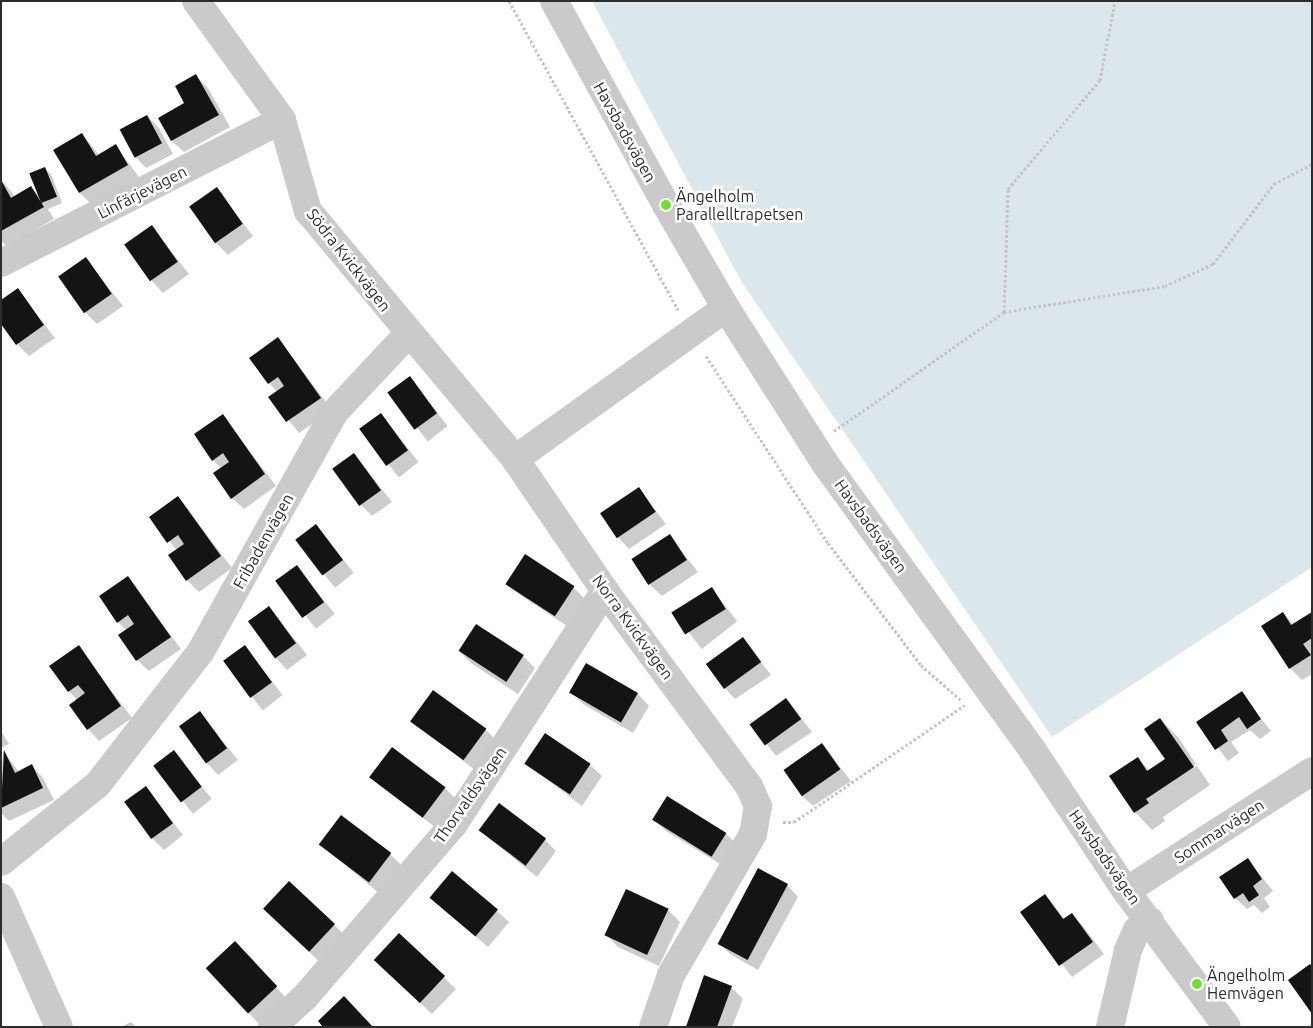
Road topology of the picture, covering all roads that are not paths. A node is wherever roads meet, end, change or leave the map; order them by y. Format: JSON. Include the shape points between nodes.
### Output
{"nodes":[{"id":1,"x":196,"y":1,"type":"edge"},
{"id":2,"x":554,"y":1,"type":"edge"},
{"id":3,"x":282,"y":120,"type":"junction"},
{"id":4,"x":1,"y":263,"type":"edge"},
{"id":5,"x":726,"y":308,"type":"junction"},
{"id":6,"x":408,"y":334,"type":"junction"},
{"id":7,"x":515,"y":460,"type":"junction"},
{"id":8,"x":605,"y":591,"type":"junction"},
{"id":9,"x":1312,"y":771,"type":"edge"},
{"id":10,"x":1,"y":862,"type":"edge"},
{"id":11,"x":1126,"y":892,"type":"junction"},
{"id":12,"x":1,"y":897,"type":"edge"},
{"id":13,"x":1150,"y":921,"type":"junction"},
{"id":14,"x":59,"y":1027,"type":"edge"},
{"id":15,"x":272,"y":1027,"type":"edge"},
{"id":16,"x":653,"y":1027,"type":"edge"},
{"id":17,"x":1110,"y":1027,"type":"edge"},
{"id":18,"x":1227,"y":1027,"type":"edge"}],
"edges":[{"from":1,"to":3,"type":"street","name":"Södra Kvickvägen"},
{"from":2,"to":5,"type":"street","name":"Havsbadsvägen"},
{"from":3,"to":4,"type":"street","name":"Linfärjevägen"},
{"from":3,"to":6,"type":"street","name":"Södra Kvickvägen","via":[[308,211]]},
{"from":5,"to":7,"type":"street"},
{"from":5,"to":11,"type":"street","name":"Havsbadsvägen","via":[[814,445],[1032,751]]},
{"from":6,"to":7,"type":"street"},
{"from":6,"to":10,"type":"street","name":"Fribadenvägen","via":[[334,413],[195,659],[98,784]]},
{"from":7,"to":8,"type":"street","name":"Norra Kvickvägen"},
{"from":8,"to":15,"type":"street","name":"Thorvaldsvägen","via":[[454,824],[305,997]]},
{"from":8,"to":16,"type":"street","name":"Norra Kvickvägen","via":[[749,786],[758,806],[753,834],[671,975]]},
{"from":9,"to":11,"type":"street","name":"Sommarvägen"},
{"from":11,"to":13,"type":"street","name":"Havsbadsvägen"},
{"from":12,"to":14,"type":"street"},
{"from":13,"to":17,"type":"street","via":[[1137,930],[1128,950]]},
{"from":13,"to":18,"type":"street","name":"Havsbadsvägen"}]}
